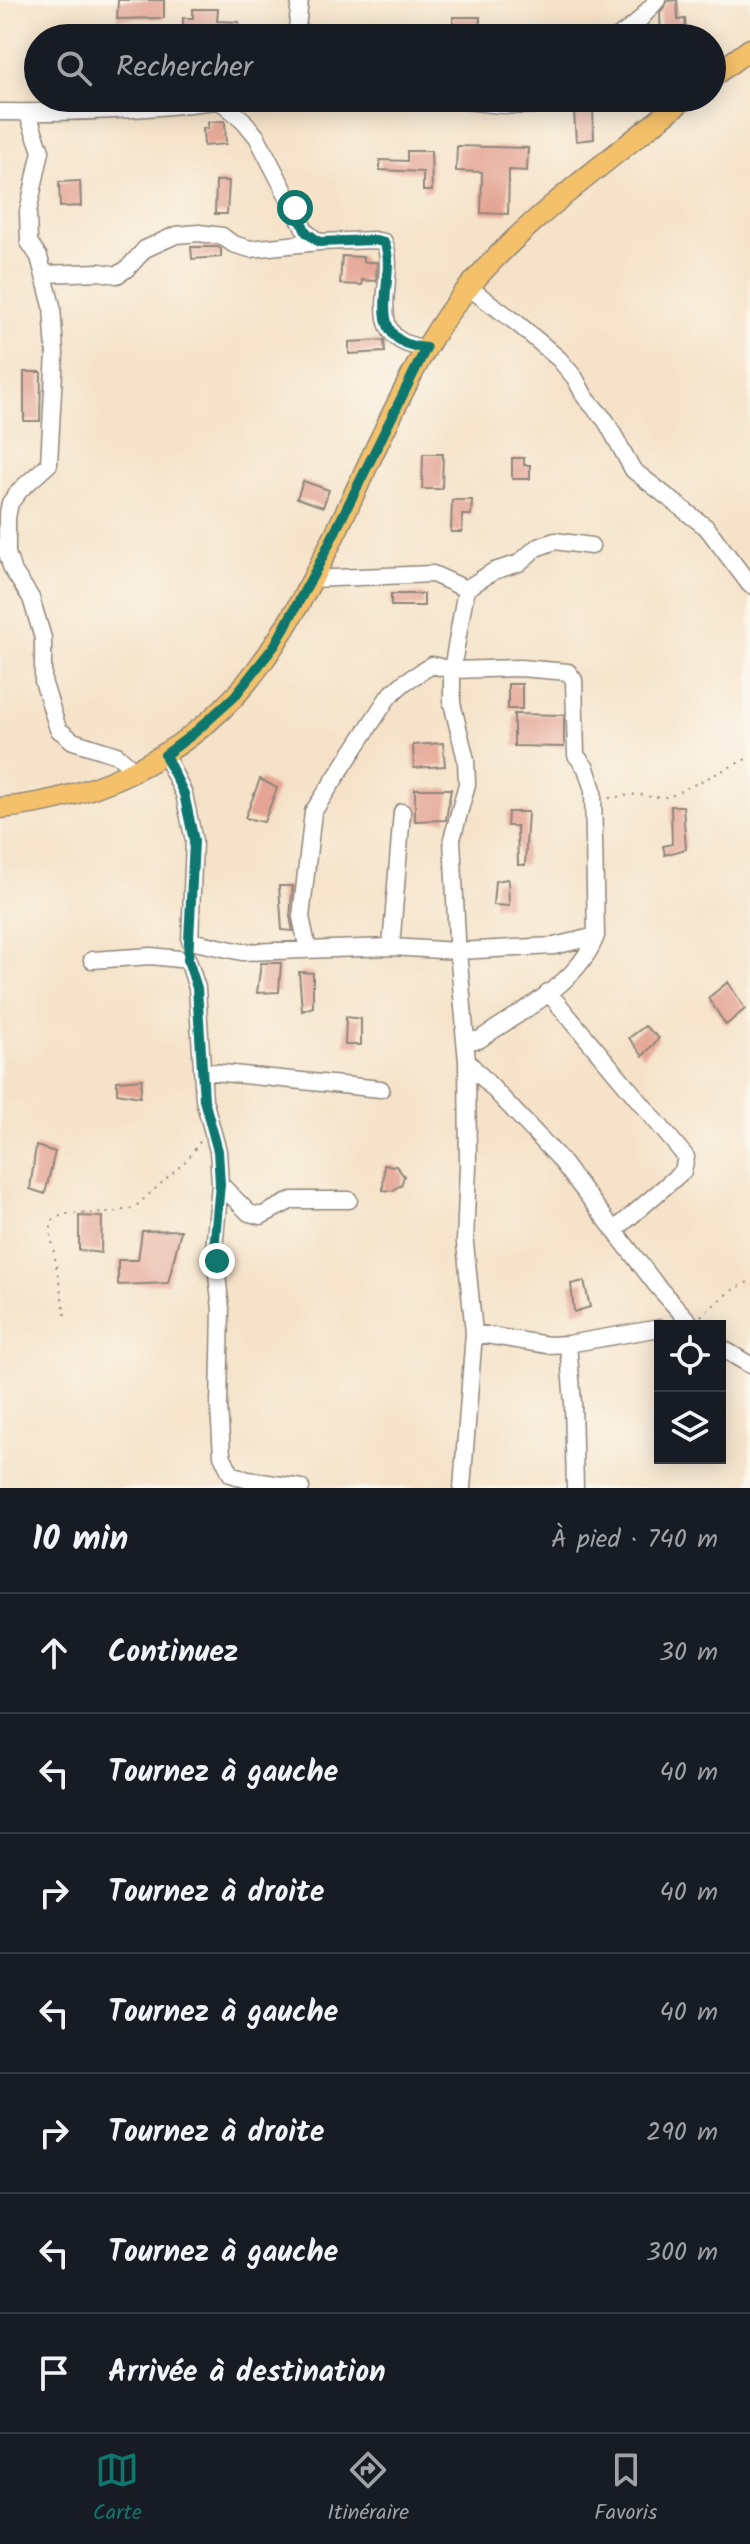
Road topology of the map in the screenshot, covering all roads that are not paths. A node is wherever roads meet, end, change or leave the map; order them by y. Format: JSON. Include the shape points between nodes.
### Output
{"nodes":[{"id":1,"x":300,"y":0,"type":"edge"},
{"id":2,"x":657,"y":0,"type":"edge"},
{"id":3,"x":297,"y":24,"type":"edge"},
{"id":4,"x":636,"y":24,"type":"edge"},
{"id":5,"x":750,"y":49,"type":"edge"},
{"id":6,"x":726,"y":66,"type":"edge"},
{"id":7,"x":0,"y":112,"type":"edge"},
{"id":8,"x":27,"y":112,"type":"joint"},
{"id":9,"x":237,"y":112,"type":"edge"},
{"id":10,"x":669,"y":112,"type":"edge"},
{"id":11,"x":319,"y":242,"type":"junction"},
{"id":12,"x":44,"y":274,"type":"junction"},
{"id":13,"x":468,"y":287,"type":"junction"},
{"id":14,"x":426,"y":348,"type":"junction"},
{"id":15,"x":0,"y":488,"type":"edge"},
{"id":16,"x":20,"y":490,"type":"junction"},
{"id":17,"x":591,"y":546,"type":"dead end"},
{"id":18,"x":311,"y":579,"type":"junction"},
{"id":19,"x":750,"y":585,"type":"edge"},
{"id":20,"x":466,"y":589,"type":"junction"},
{"id":21,"x":452,"y":670,"type":"junction"},
{"id":22,"x":165,"y":755,"type":"junction"},
{"id":23,"x":134,"y":770,"type":"junction"},
{"id":24,"x":0,"y":808,"type":"edge"},
{"id":25,"x":402,"y":812,"type":"dead end"},
{"id":26,"x":596,"y":936,"type":"junction"},
{"id":27,"x":190,"y":941,"type":"junction"},
{"id":28,"x":391,"y":947,"type":"junction"},
{"id":29,"x":308,"y":950,"type":"junction"},
{"id":30,"x":458,"y":951,"type":"junction"},
{"id":31,"x":92,"y":960,"type":"dead end"},
{"id":32,"x":188,"y":960,"type":"junction"},
{"id":33,"x":548,"y":992,"type":"junction"},
{"id":34,"x":467,"y":1061,"type":"junction"},
{"id":35,"x":203,"y":1071,"type":"junction"},
{"id":36,"x":381,"y":1089,"type":"dead end"},
{"id":37,"x":220,"y":1184,"type":"junction"},
{"id":38,"x":349,"y":1200,"type":"dead end"},
{"id":39,"x":615,"y":1230,"type":"junction"},
{"id":40,"x":683,"y":1320,"type":"edge"},
{"id":41,"x":654,"y":1329,"type":"edge"},
{"id":42,"x":474,"y":1333,"type":"junction"},
{"id":43,"x":568,"y":1344,"type":"junction"},
{"id":44,"x":726,"y":1351,"type":"edge"},
{"id":45,"x":750,"y":1365,"type":"edge"},
{"id":46,"x":301,"y":1488,"type":"edge"},
{"id":47,"x":462,"y":1488,"type":"edge"},
{"id":48,"x":575,"y":1488,"type":"edge"}],
"edges":[{"from":1,"to":3,"type":"street"},
{"from":2,"to":4,"type":"street"},
{"from":5,"to":6,"type":"main road"},
{"from":7,"to":8,"type":"street"},
{"from":8,"to":12,"type":"street","via":[[41,151],[28,212],[29,242]]},
{"from":9,"to":11,"type":"street","via":[[257,137],[306,232]]},
{"from":10,"to":13,"type":"main road","via":[[503,250]]},
{"from":11,"to":12,"type":"street","via":[[250,249],[222,236],[176,235],[145,249],[117,275]]},
{"from":11,"to":14,"type":"street","via":[[384,242],[389,253],[384,311],[395,336],[409,347]]},
{"from":12,"to":16,"type":"street","via":[[55,353],[49,464]]},
{"from":13,"to":14,"type":"main road"},
{"from":13,"to":19,"type":"street","via":[[559,359],[606,421],[633,470],[707,528]]},
{"from":14,"to":18,"type":"main road"},
{"from":15,"to":16,"type":"street"},
{"from":16,"to":23,"type":"street","via":[[10,503],[7,553],[31,598],[43,638],[43,681],[58,729],[73,741],[117,755]]},
{"from":17,"to":20,"type":"street","via":[[555,541]]},
{"from":18,"to":20,"type":"street","via":[[433,574]]},
{"from":18,"to":22,"type":"main road","via":[[256,671],[234,697]]},
{"from":20,"to":21,"type":"street"},
{"from":21,"to":26,"type":"street","via":[[520,668],[568,672],[574,680],[576,755],[593,790]]},
{"from":21,"to":29,"type":"street","via":[[432,665],[389,696],[313,812],[301,917]]},
{"from":21,"to":30,"type":"street","via":[[452,703],[467,784],[452,839]]},
{"from":22,"to":23,"type":"main road"},
{"from":22,"to":27,"type":"street","via":[[184,794],[194,841]]},
{"from":23,"to":24,"type":"main road","via":[[103,785]]},
{"from":25,"to":28,"type":"street"},
{"from":26,"to":30,"type":"street","via":[[554,946]]},
{"from":26,"to":33,"type":"street","via":[[575,970]]},
{"from":27,"to":29,"type":"street","via":[[242,952]]},
{"from":27,"to":32,"type":"street"},
{"from":28,"to":29,"type":"street"},
{"from":28,"to":30,"type":"street"},
{"from":30,"to":33,"type":"street","via":[[466,1040],[479,1040]]},
{"from":30,"to":34,"type":"street"},
{"from":31,"to":32,"type":"street"},
{"from":32,"to":35,"type":"street","via":[[197,988]]},
{"from":33,"to":39,"type":"street","via":[[686,1157],[683,1171]]},
{"from":34,"to":39,"type":"street","via":[[558,1157]]},
{"from":34,"to":42,"type":"street","via":[[465,1243]]},
{"from":35,"to":36,"type":"street"},
{"from":35,"to":37,"type":"street"},
{"from":37,"to":38,"type":"street","via":[[249,1213],[261,1216],[292,1200]]},
{"from":37,"to":46,"type":"street","via":[[214,1249],[221,1309],[222,1455],[231,1474]]},
{"from":39,"to":40,"type":"street"},
{"from":41,"to":43,"type":"street"},
{"from":42,"to":43,"type":"street"},
{"from":42,"to":47,"type":"street"},
{"from":43,"to":48,"type":"street"},
{"from":44,"to":45,"type":"street"}]}
